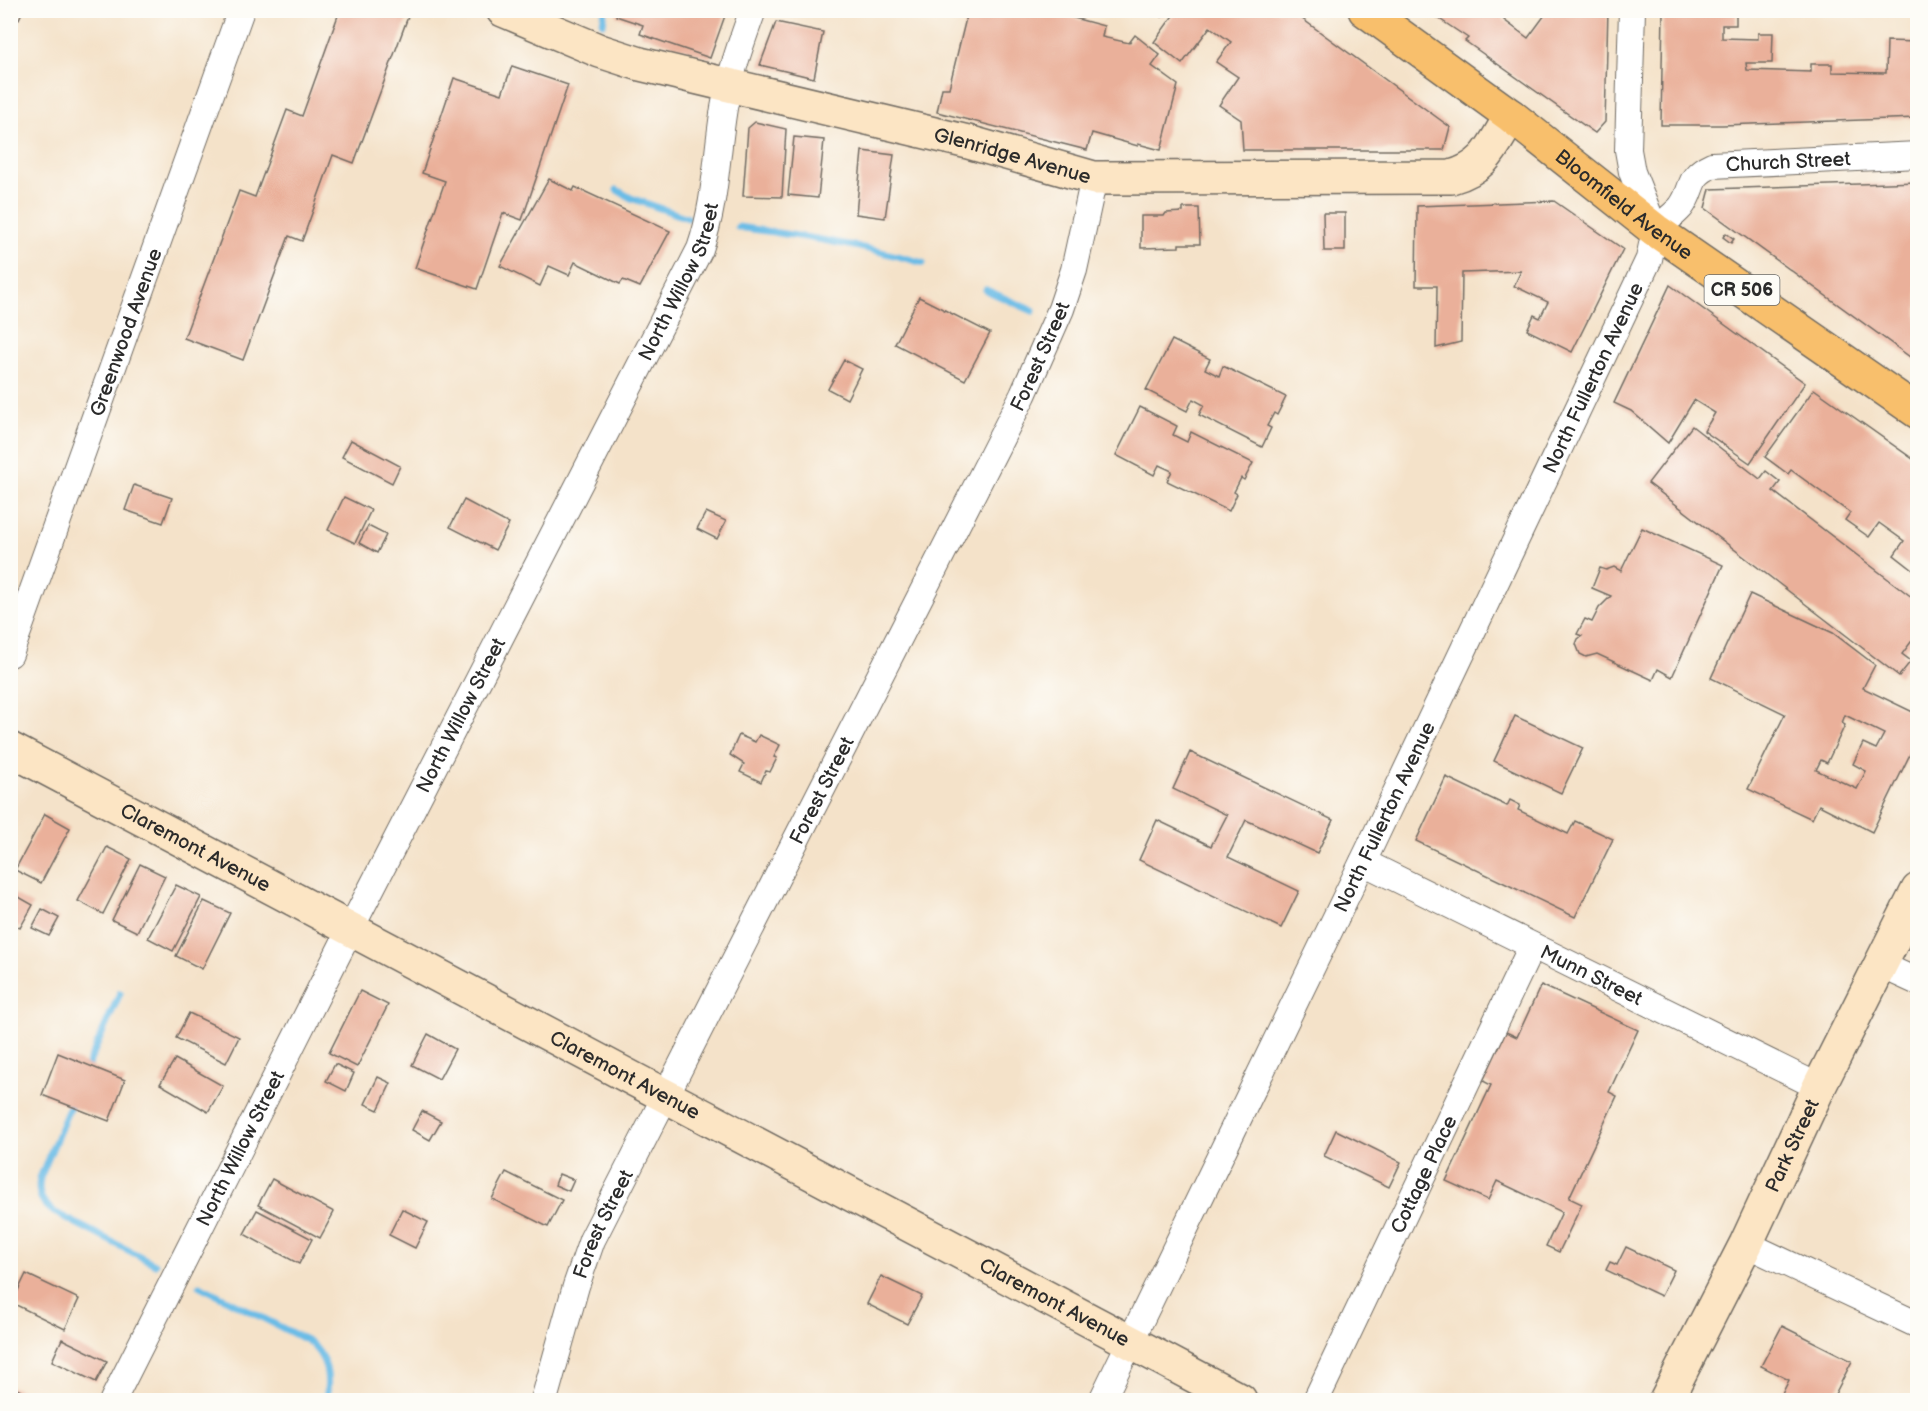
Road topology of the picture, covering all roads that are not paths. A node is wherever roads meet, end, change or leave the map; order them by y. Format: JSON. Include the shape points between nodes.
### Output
{"nodes":[{"id":1,"x":241,"y":10,"type":"edge"},
{"id":2,"x":502,"y":10,"type":"edge"},
{"id":3,"x":753,"y":10,"type":"edge"},
{"id":4,"x":1365,"y":10,"type":"edge"},
{"id":5,"x":1632,"y":10,"type":"edge"},
{"id":6,"x":728,"y":85,"type":"junction"},
{"id":7,"x":1511,"y":116,"type":"junction"},
{"id":8,"x":1917,"y":154,"type":"edge"},
{"id":9,"x":1094,"y":178,"type":"junction"},
{"id":10,"x":1655,"y":230,"type":"junction"},
{"id":11,"x":1917,"y":412,"type":"edge"},
{"id":12,"x":10,"y":654,"type":"edge"},
{"id":13,"x":10,"y":749,"type":"edge"},
{"id":14,"x":1363,"y":862,"type":"junction"},
{"id":15,"x":1917,"y":890,"type":"edge"},
{"id":16,"x":351,"y":928,"type":"junction"},
{"id":17,"x":1532,"y":946,"type":"junction"},
{"id":18,"x":1881,"y":965,"type":"junction"},
{"id":19,"x":1917,"y":982,"type":"edge"},
{"id":20,"x":1819,"y":1087,"type":"junction"},
{"id":21,"x":667,"y":1096,"type":"junction"},
{"id":22,"x":1746,"y":1244,"type":"junction"},
{"id":23,"x":1917,"y":1325,"type":"edge"},
{"id":24,"x":1129,"y":1343,"type":"junction"},
{"id":25,"x":113,"y":1401,"type":"edge"},
{"id":26,"x":544,"y":1401,"type":"edge"},
{"id":27,"x":1102,"y":1401,"type":"edge"},
{"id":28,"x":1240,"y":1401,"type":"edge"},
{"id":29,"x":1316,"y":1401,"type":"edge"},
{"id":30,"x":1666,"y":1401,"type":"edge"}],
"edges":[{"from":1,"to":12,"type":"street","name":"Greenwood Avenue"},
{"from":2,"to":6,"type":"street","name":"Glenridge Avenue","via":[[600,51]]},
{"from":3,"to":6,"type":"street","name":"North Willow Street"},
{"from":4,"to":7,"type":"main road","name":"Bloomfield Avenue","number":"CR 506"},
{"from":5,"to":10,"type":"street","via":[[1628,150],[1632,172]]},
{"from":6,"to":9,"type":"street","name":"Glenridge Avenue","via":[[968,142]]},
{"from":6,"to":16,"type":"street","name":"North Willow Street","via":[[714,195],[700,249]]},
{"from":7,"to":9,"type":"street","name":"Glenridge Avenue","via":[[1482,163],[1451,177]]},
{"from":7,"to":10,"type":"main road","name":"Bloomfield Avenue","number":"CR 506"},
{"from":8,"to":10,"type":"street","name":"Church Street","via":[[1712,165],[1700,170],[1681,207]]},
{"from":9,"to":21,"type":"street","name":"Forest Street","via":[[1074,270],[1023,395]]},
{"from":10,"to":11,"type":"main road","name":"Bloomfield Avenue","number":"CR 506"},
{"from":10,"to":14,"type":"street","name":"North Fullerton Avenue","via":[[1649,259]]},
{"from":13,"to":16,"type":"street","name":"Claremont Avenue"},
{"from":14,"to":17,"type":"street","name":"Munn Street"},
{"from":14,"to":24,"type":"street","name":"North Fullerton Avenue"},
{"from":15,"to":18,"type":"street","name":"Park Street"},
{"from":16,"to":21,"type":"street","name":"Claremont Avenue"},
{"from":16,"to":25,"type":"street","name":"North Willow Street"},
{"from":17,"to":20,"type":"street","name":"Munn Street"},
{"from":17,"to":29,"type":"street","name":"Cottage Place"},
{"from":18,"to":19,"type":"street"},
{"from":18,"to":20,"type":"street","name":"Park Street"},
{"from":20,"to":22,"type":"street","name":"Park Street"},
{"from":21,"to":24,"type":"street","name":"Claremont Avenue"},
{"from":21,"to":26,"type":"street","name":"Forest Street","via":[[592,1240]]},
{"from":22,"to":23,"type":"street"},
{"from":22,"to":30,"type":"street","name":"Park Street"},
{"from":24,"to":27,"type":"street","name":"North Fullerton Avenue"},
{"from":24,"to":28,"type":"street","name":"Claremont Avenue"}]}
